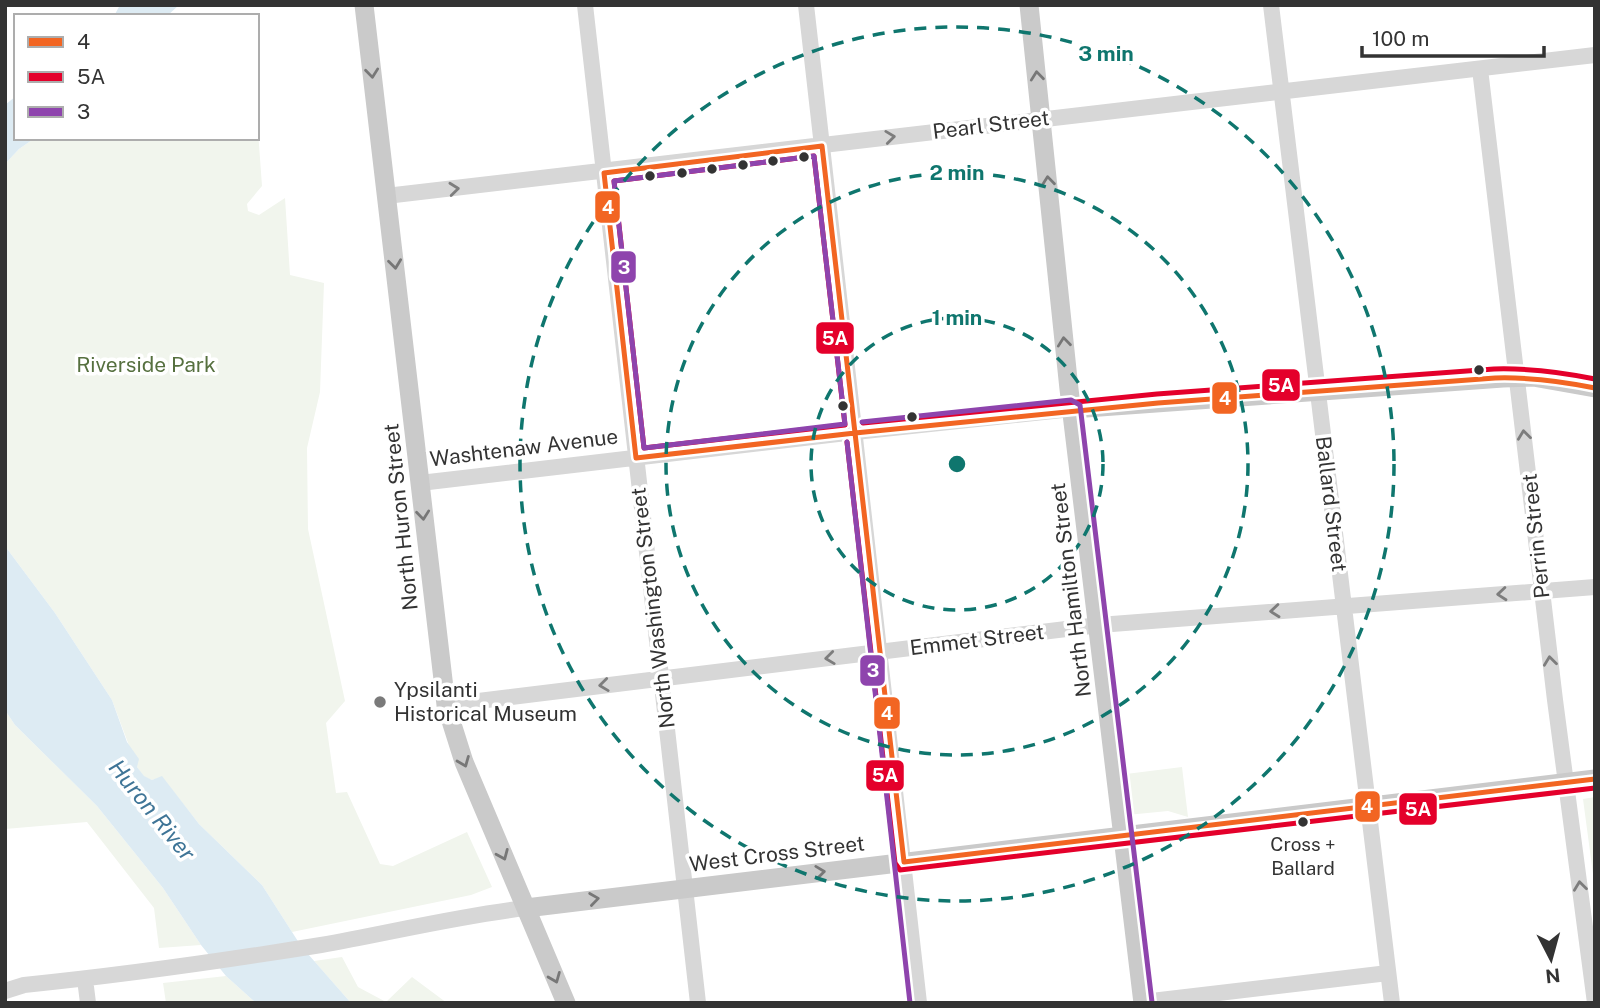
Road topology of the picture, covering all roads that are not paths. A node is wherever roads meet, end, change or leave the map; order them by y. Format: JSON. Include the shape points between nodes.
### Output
{"nodes":[{"id":1,"x":364,"y":5,"type":"edge"},
{"id":2,"x":585,"y":5,"type":"edge"},
{"id":3,"x":806,"y":5,"type":"edge"},
{"id":4,"x":1029,"y":5,"type":"edge"},
{"id":5,"x":1271,"y":5,"type":"edge"},
{"id":6,"x":1595,"y":55,"type":"edge"},
{"id":7,"x":1480,"y":69,"type":"junction"},
{"id":8,"x":1281,"y":91,"type":"junction"},
{"id":9,"x":1042,"y":119,"type":"junction"},
{"id":10,"x":822,"y":146,"type":"junction"},
{"id":11,"x":604,"y":173,"type":"junction"},
{"id":12,"x":386,"y":196,"type":"junction"},
{"id":13,"x":1518,"y":377,"type":"junction"},
{"id":14,"x":1595,"y":388,"type":"edge"},
{"id":15,"x":1317,"y":391,"type":"junction"},
{"id":16,"x":1072,"y":409,"type":"junction"},
{"id":17,"x":855,"y":432,"type":"junction"},
{"id":18,"x":636,"y":458,"type":"junction"},
{"id":19,"x":420,"y":483,"type":"junction"},
{"id":20,"x":1595,"y":587,"type":"edge"},
{"id":21,"x":1542,"y":591,"type":"junction"},
{"id":22,"x":1344,"y":606,"type":"junction"},
{"id":23,"x":1099,"y":625,"type":"junction"},
{"id":24,"x":881,"y":652,"type":"junction"},
{"id":25,"x":662,"y":678,"type":"junction"},
{"id":26,"x":446,"y":705,"type":"junction"},
{"id":27,"x":1595,"y":779,"type":"edge"},
{"id":28,"x":1567,"y":783,"type":"junction"},
{"id":29,"x":1368,"y":806,"type":"junction"},
{"id":30,"x":1124,"y":836,"type":"junction"},
{"id":31,"x":904,"y":862,"type":"junction"},
{"id":32,"x":685,"y":887,"type":"junction"},
{"id":33,"x":526,"y":908,"type":"junction"},
{"id":34,"x":1388,"y":973,"type":"junction"},
{"id":35,"x":85,"y":979,"type":"junction"},
{"id":36,"x":5,"y":983,"type":"edge"},
{"id":37,"x":24,"y":985,"type":"junction"},
{"id":38,"x":5,"y":991,"type":"edge"},
{"id":39,"x":1143,"y":1002,"type":"edge"},
{"id":40,"x":88,"y":1003,"type":"edge"},
{"id":41,"x":566,"y":1003,"type":"edge"},
{"id":42,"x":698,"y":1003,"type":"edge"},
{"id":43,"x":919,"y":1003,"type":"edge"},
{"id":44,"x":1392,"y":1003,"type":"edge"},
{"id":45,"x":1595,"y":1003,"type":"edge"}],
"edges":[{"from":1,"to":12,"type":"main road","name":"North Huron Street","one_way":true},
{"from":2,"to":11,"type":"street","name":"North Washington Street"},
{"from":3,"to":10,"type":"street"},
{"from":9,"to":4,"type":"main road","name":"North Hamilton Street","one_way":true},
{"from":5,"to":8,"type":"street","name":"Ballard Street"},
{"from":6,"to":7,"type":"street","name":"Pearl Street"},
{"from":7,"to":8,"type":"street","name":"Pearl Street"},
{"from":7,"to":13,"type":"street","name":"Perrin Street"},
{"from":8,"to":9,"type":"street","name":"Pearl Street"},
{"from":8,"to":15,"type":"street","name":"Ballard Street"},
{"from":10,"to":9,"type":"street","name":"Pearl Street","one_way":true},
{"from":16,"to":9,"type":"main road","name":"North Hamilton Street","one_way":true},
{"from":10,"to":11,"type":"street","name":"Pearl Street"},
{"from":10,"to":17,"type":"street"},
{"from":12,"to":11,"type":"street","name":"Pearl Street","one_way":true},
{"from":11,"to":18,"type":"street","name":"North Washington Street"},
{"from":12,"to":19,"type":"main road","name":"North Huron Street","one_way":true},
{"from":13,"to":14,"type":"main road","name":"Washtenaw Avenue"},
{"from":13,"to":15,"type":"main road","name":"Washtenaw Avenue"},
{"from":21,"to":13,"type":"street","name":"Perrin Street","one_way":true},
{"from":15,"to":16,"type":"main road","name":"Washtenaw Avenue"},
{"from":15,"to":22,"type":"street","name":"Ballard Street"},
{"from":16,"to":17,"type":"street","name":"Washtenaw Avenue"},
{"from":16,"to":23,"type":"main road","name":"North Hamilton Street"},
{"from":17,"to":18,"type":"street","name":"Washtenaw Avenue"},
{"from":17,"to":24,"type":"street"},
{"from":18,"to":19,"type":"street","name":"Washtenaw Avenue"},
{"from":18,"to":25,"type":"street","name":"North Washington Street"},
{"from":19,"to":26,"type":"main road","name":"North Huron Street","one_way":true},
{"from":20,"to":21,"type":"street","name":"Emmet Street"},
{"from":21,"to":22,"type":"street","name":"Emmet Street","one_way":true},
{"from":28,"to":21,"type":"street","name":"Perrin Street","one_way":true},
{"from":22,"to":23,"type":"street","name":"Emmet Street","one_way":true},
{"from":22,"to":29,"type":"street","name":"Ballard Street"},
{"from":23,"to":24,"type":"street","name":"Emmet Street"},
{"from":23,"to":30,"type":"main road","name":"North Hamilton Street"},
{"from":24,"to":25,"type":"street","name":"Emmet Street","one_way":true},
{"from":24,"to":31,"type":"street"},
{"from":25,"to":26,"type":"street","name":"Emmet Street","one_way":true},
{"from":25,"to":32,"type":"street","name":"North Washington Street"},
{"from":26,"to":33,"type":"main road","name":"North Huron Street","one_way":true,"via":[[464,762]]},
{"from":27,"to":28,"type":"main road","name":"West Cross Street"},
{"from":28,"to":29,"type":"main road","name":"West Cross Street"},
{"from":45,"to":28,"type":"street","name":"Perrin Street","one_way":true},
{"from":29,"to":30,"type":"main road","name":"West Cross Street"},
{"from":29,"to":34,"type":"street","name":"Ballard Street"},
{"from":30,"to":31,"type":"main road","name":"West Cross Street"},
{"from":30,"to":39,"type":"main road","name":"North Hamilton Street"},
{"from":32,"to":31,"type":"main road","name":"West Cross Street","one_way":true},
{"from":31,"to":43,"type":"street"},
{"from":33,"to":32,"type":"main road","name":"West Cross Street","one_way":true},
{"from":32,"to":42,"type":"street","name":"North Washington Street"},
{"from":33,"to":35,"type":"street","name":"West Cross Street"},
{"from":33,"to":41,"type":"main road","name":"North Huron Street","one_way":true},
{"from":34,"to":39,"type":"street"},
{"from":34,"to":44,"type":"street","name":"Ballard Street"},
{"from":35,"to":37,"type":"street","name":"West Cross Street"},
{"from":35,"to":40,"type":"street"},
{"from":36,"to":37,"type":"street"},
{"from":37,"to":38,"type":"street"}]}
